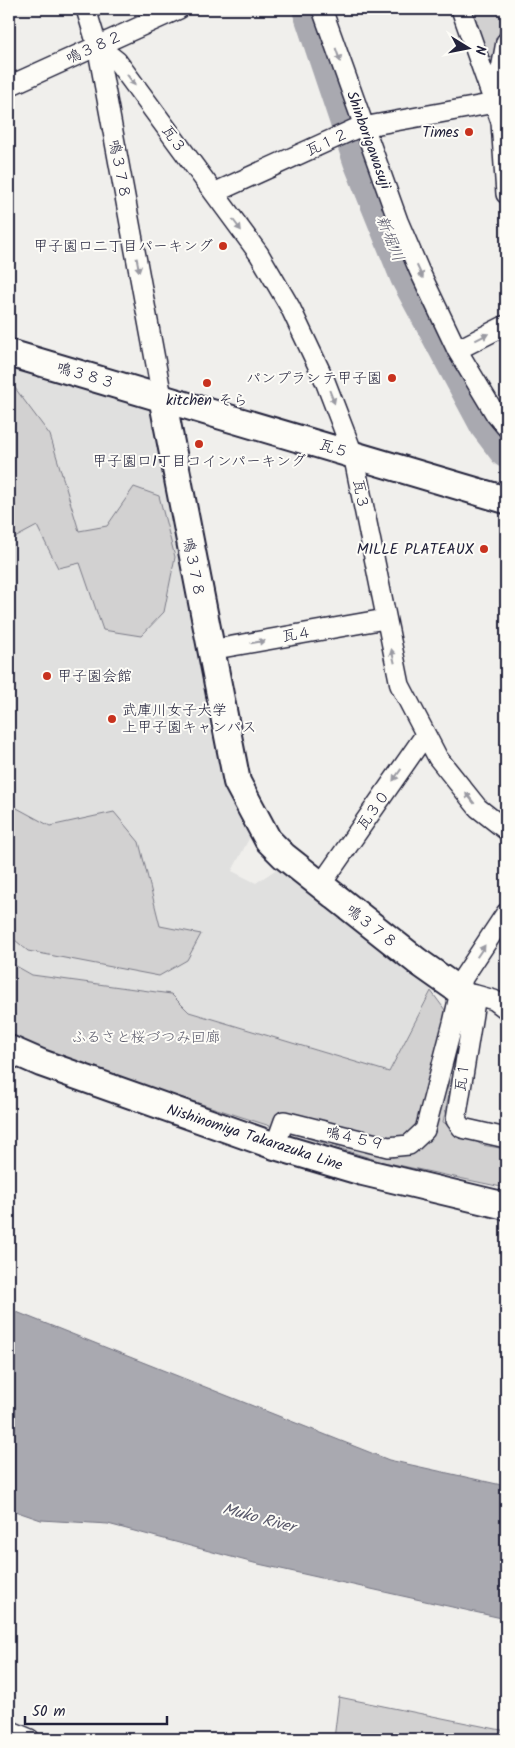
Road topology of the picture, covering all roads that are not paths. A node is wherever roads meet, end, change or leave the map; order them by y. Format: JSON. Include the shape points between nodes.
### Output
{"nodes":[{"id":1,"x":86,"y":9,"type":"edge"},
{"id":2,"x":179,"y":9,"type":"edge"},
{"id":3,"x":322,"y":9,"type":"edge"},
{"id":4,"x":461,"y":9,"type":"edge"},
{"id":5,"x":506,"y":42,"type":"edge"},
{"id":6,"x":97,"y":45,"type":"junction"},
{"id":7,"x":9,"y":86,"type":"edge"},
{"id":8,"x":501,"y":104,"type":"edge"},
{"id":9,"x":356,"y":129,"type":"junction"},
{"id":10,"x":214,"y":193,"type":"junction"},
{"id":11,"x":506,"y":194,"type":"edge"},
{"id":12,"x":506,"y":325,"type":"edge"},
{"id":13,"x":458,"y":350,"type":"junction"},
{"id":14,"x":9,"y":353,"type":"edge"},
{"id":15,"x":162,"y":397,"type":"junction"},
{"id":16,"x":506,"y":427,"type":"edge"},
{"id":17,"x":353,"y":454,"type":"junction"},
{"id":18,"x":506,"y":500,"type":"edge"},
{"id":19,"x":385,"y":619,"type":"junction"},
{"id":20,"x":210,"y":650,"type":"junction"},
{"id":21,"x":425,"y":735,"type":"junction"},
{"id":22,"x":506,"y":830,"type":"edge"},
{"id":23,"x":320,"y":886,"type":"junction"},
{"id":24,"x":506,"y":913,"type":"edge"},
{"id":25,"x":468,"y":994,"type":"junction"},
{"id":26,"x":506,"y":1008,"type":"edge"},
{"id":27,"x":9,"y":1049,"type":"edge"},
{"id":28,"x":506,"y":1138,"type":"edge"},
{"id":29,"x":274,"y":1146,"type":"junction"},
{"id":30,"x":506,"y":1206,"type":"edge"},
{"id":31,"x":9,"y":1730,"type":"edge"},
{"id":32,"x":30,"y":1739,"type":"edge"}],
"edges":[{"from":1,"to":6,"type":"street","name":"鳴３７８"},
{"from":2,"to":6,"type":"street","name":"鳴３８２"},
{"from":3,"to":9,"type":"street","name":"Shinborigawasuji","one_way":true},
{"from":4,"to":8,"type":"street"},
{"from":5,"to":8,"type":"street"},
{"from":6,"to":7,"type":"street","name":"鳴３８２"},
{"from":6,"to":10,"type":"street","name":"瓦３","one_way":true,"via":[[117,61]]},
{"from":6,"to":15,"type":"street","name":"鳴３７８","one_way":true},
{"from":8,"to":9,"type":"street","name":"瓦１２"},
{"from":8,"to":11,"type":"street"},
{"from":9,"to":10,"type":"street","name":"瓦１２"},
{"from":9,"to":13,"type":"street","name":"Shinborigawasuji","one_way":true},
{"from":10,"to":17,"type":"street","name":"瓦３","one_way":true,"via":[[259,254],[290,307],[325,381]]},
{"from":13,"to":12,"type":"street","one_way":true},
{"from":13,"to":16,"type":"street","name":"Shinborigawasuji"},
{"from":14,"to":15,"type":"street","name":"鳴３８３"},
{"from":15,"to":17,"type":"street","name":"瓦５"},
{"from":15,"to":20,"type":"street","name":"鳴３７８"},
{"from":17,"to":18,"type":"street","name":"瓦５"},
{"from":17,"to":19,"type":"street","name":"瓦３"},
{"from":20,"to":19,"type":"street","name":"瓦４","one_way":true},
{"from":21,"to":19,"type":"street","name":"瓦３","one_way":true,"via":[[400,685]]},
{"from":20,"to":23,"type":"street","name":"鳴３７８","via":[[237,782],[268,840]]},
{"from":22,"to":21,"type":"street","name":"瓦３","one_way":true,"via":[[478,808],[438,758]]},
{"from":21,"to":23,"type":"street","name":"瓦３０","one_way":true},
{"from":23,"to":25,"type":"street","name":"鳴３７８"},
{"from":25,"to":24,"type":"street","one_way":true,"via":[[463,978]]},
{"from":25,"to":26,"type":"street","via":[[494,1000]]},
{"from":25,"to":28,"type":"street","name":"瓦１","via":[[456,1120],[462,1128]]},
{"from":25,"to":29,"type":"street","name":"鳴４５９","via":[[425,1130],[409,1145],[388,1147],[284,1121]]},
{"from":27,"to":29,"type":"street","name":"Nishinomiya Takarazuka Line"},
{"from":29,"to":30,"type":"street","name":"Nishinomiya Takarazuka Line","via":[[363,1172]]},
{"from":31,"to":32,"type":"street"}]}
